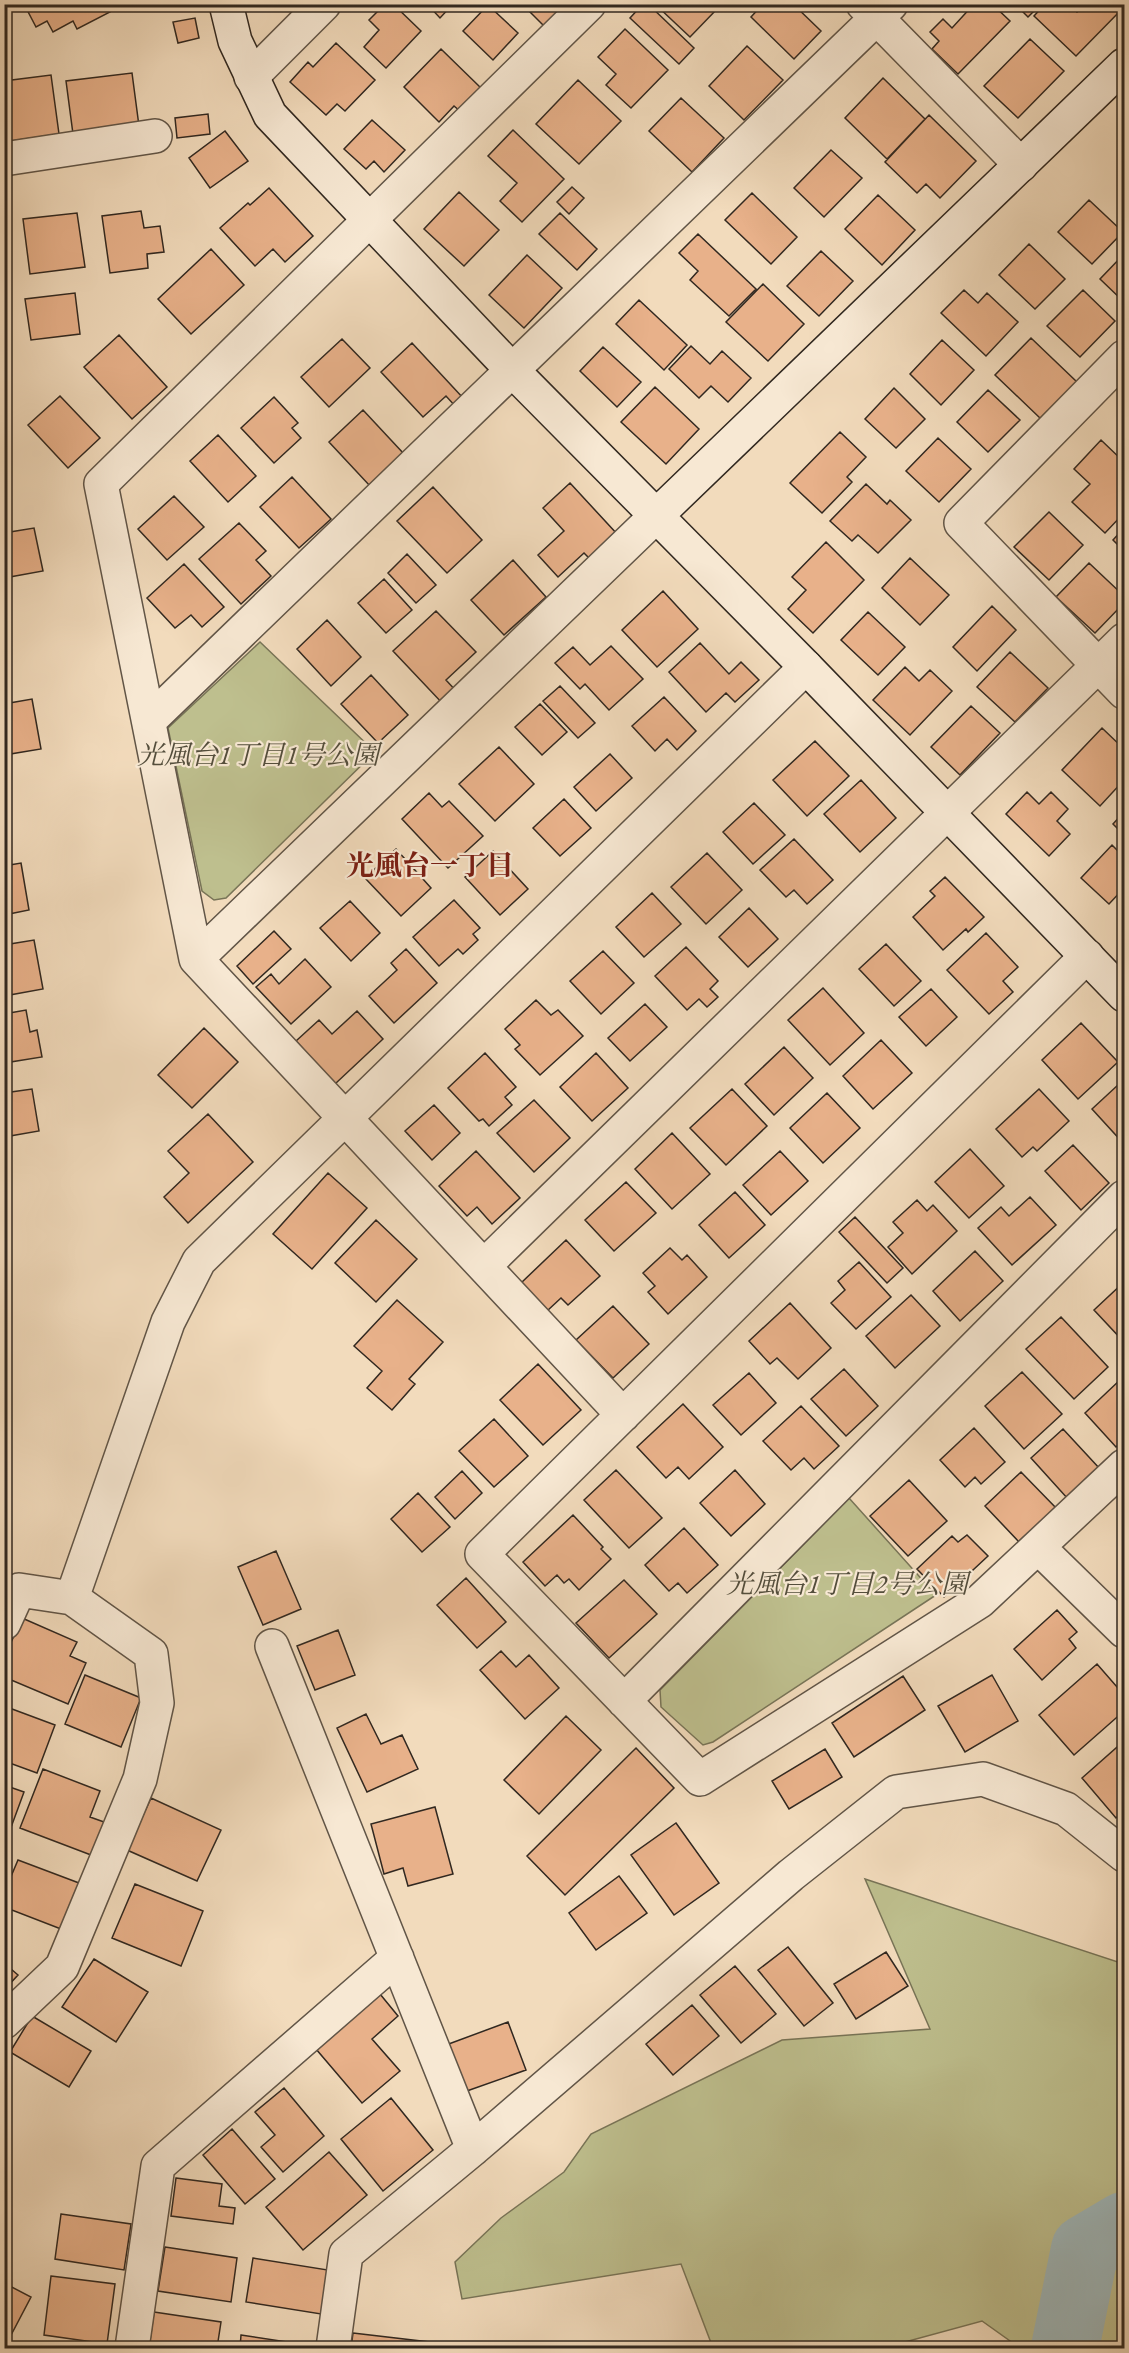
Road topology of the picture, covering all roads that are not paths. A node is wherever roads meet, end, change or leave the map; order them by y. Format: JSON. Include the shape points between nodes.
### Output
{"nodes":[{"id":1,"x":226,"y":4,"type":"edge"},
{"id":2,"x":324,"y":4,"type":"edge"},
{"id":3,"x":589,"y":4,"type":"edge"},
{"id":4,"x":877,"y":9,"type":"edge"},
{"id":5,"x":1125,"y":65,"type":"edge"},
{"id":6,"x":251,"y":77,"type":"junction"},
{"id":7,"x":155,"y":136,"type":"dead end"},
{"id":8,"x":4,"y":159,"type":"edge"},
{"id":9,"x":1021,"y":165,"type":"junction"},
{"id":10,"x":370,"y":220,"type":"junction"},
{"id":11,"x":1125,"y":357,"type":"edge"},
{"id":12,"x":512,"y":370,"type":"junction"},
{"id":13,"x":657,"y":515,"type":"junction"},
{"id":14,"x":1125,"y":640,"type":"edge"},
{"id":15,"x":1099,"y":665,"type":"junction"},
{"id":16,"x":806,"y":667,"type":"junction"},
{"id":17,"x":1125,"y":692,"type":"edge"},
{"id":18,"x":148,"y":721,"type":"junction"},
{"id":19,"x":947,"y":812,"type":"junction"},
{"id":20,"x":1087,"y":956,"type":"junction"},
{"id":21,"x":196,"y":959,"type":"junction"},
{"id":22,"x":1125,"y":995,"type":"edge"},
{"id":23,"x":344,"y":1118,"type":"junction"},
{"id":24,"x":1125,"y":1197,"type":"edge"},
{"id":25,"x":484,"y":1266,"type":"junction"},
{"id":26,"x":623,"y":1415,"type":"junction"},
{"id":27,"x":1125,"y":1466,"type":"edge"},
{"id":28,"x":1038,"y":1547,"type":"junction"},
{"id":29,"x":72,"y":1598,"type":"junction"},
{"id":30,"x":4,"y":1623,"type":"edge"},
{"id":31,"x":1125,"y":1631,"type":"edge"},
{"id":32,"x":273,"y":1646,"type":"dead end"},
{"id":33,"x":624,"y":1701,"type":"junction"},
{"id":34,"x":1125,"y":1855,"type":"edge"},
{"id":35,"x":397,"y":1958,"type":"junction"},
{"id":36,"x":4,"y":2022,"type":"edge"},
{"id":37,"x":473,"y":2149,"type":"junction"},
{"id":38,"x":132,"y":2349,"type":"edge"},
{"id":39,"x":333,"y":2349,"type":"edge"}],
"edges":[{"from":1,"to":6,"type":"street","via":[[235,41]]},
{"from":2,"to":6,"type":"street"},
{"from":3,"to":10,"type":"street"},
{"from":4,"to":9,"type":"street"},
{"from":4,"to":12,"type":"street"},
{"from":5,"to":9,"type":"street"},
{"from":6,"to":10,"type":"street","via":[[270,115]]},
{"from":7,"to":8,"type":"street"},
{"from":9,"to":13,"type":"street"},
{"from":10,"to":12,"type":"street"},
{"from":10,"to":18,"type":"street","via":[[101,484]]},
{"from":11,"to":15,"type":"street","via":[[961,523]]},
{"from":12,"to":13,"type":"street"},
{"from":12,"to":18,"type":"street"},
{"from":13,"to":16,"type":"street"},
{"from":13,"to":21,"type":"street"},
{"from":14,"to":15,"type":"street"},
{"from":15,"to":17,"type":"street"},
{"from":15,"to":19,"type":"street"},
{"from":16,"to":19,"type":"street"},
{"from":16,"to":23,"type":"street"},
{"from":18,"to":21,"type":"street"},
{"from":19,"to":20,"type":"street"},
{"from":19,"to":25,"type":"street"},
{"from":20,"to":22,"type":"street"},
{"from":20,"to":26,"type":"street"},
{"from":21,"to":23,"type":"street"},
{"from":23,"to":25,"type":"street"},
{"from":23,"to":29,"type":"street","via":[[199,1261],[168,1322]]},
{"from":24,"to":33,"type":"street"},
{"from":25,"to":26,"type":"street"},
{"from":26,"to":33,"type":"street","via":[[482,1554]]},
{"from":27,"to":28,"type":"street"},
{"from":28,"to":31,"type":"street"},
{"from":28,"to":33,"type":"street","via":[[980,1601],[700,1779]]},
{"from":29,"to":30,"type":"street","via":[[19,1590]]},
{"from":29,"to":36,"type":"street","via":[[151,1653],[157,1703],[140,1779],[62,1967]]},
{"from":32,"to":35,"type":"street"},
{"from":34,"to":37,"type":"street","via":[[1066,1809],[983,1779],[896,1792],[791,1875]]},
{"from":35,"to":37,"type":"street"},
{"from":35,"to":38,"type":"street","via":[[158,2166]]},
{"from":37,"to":39,"type":"street","via":[[346,2254]]}]}
